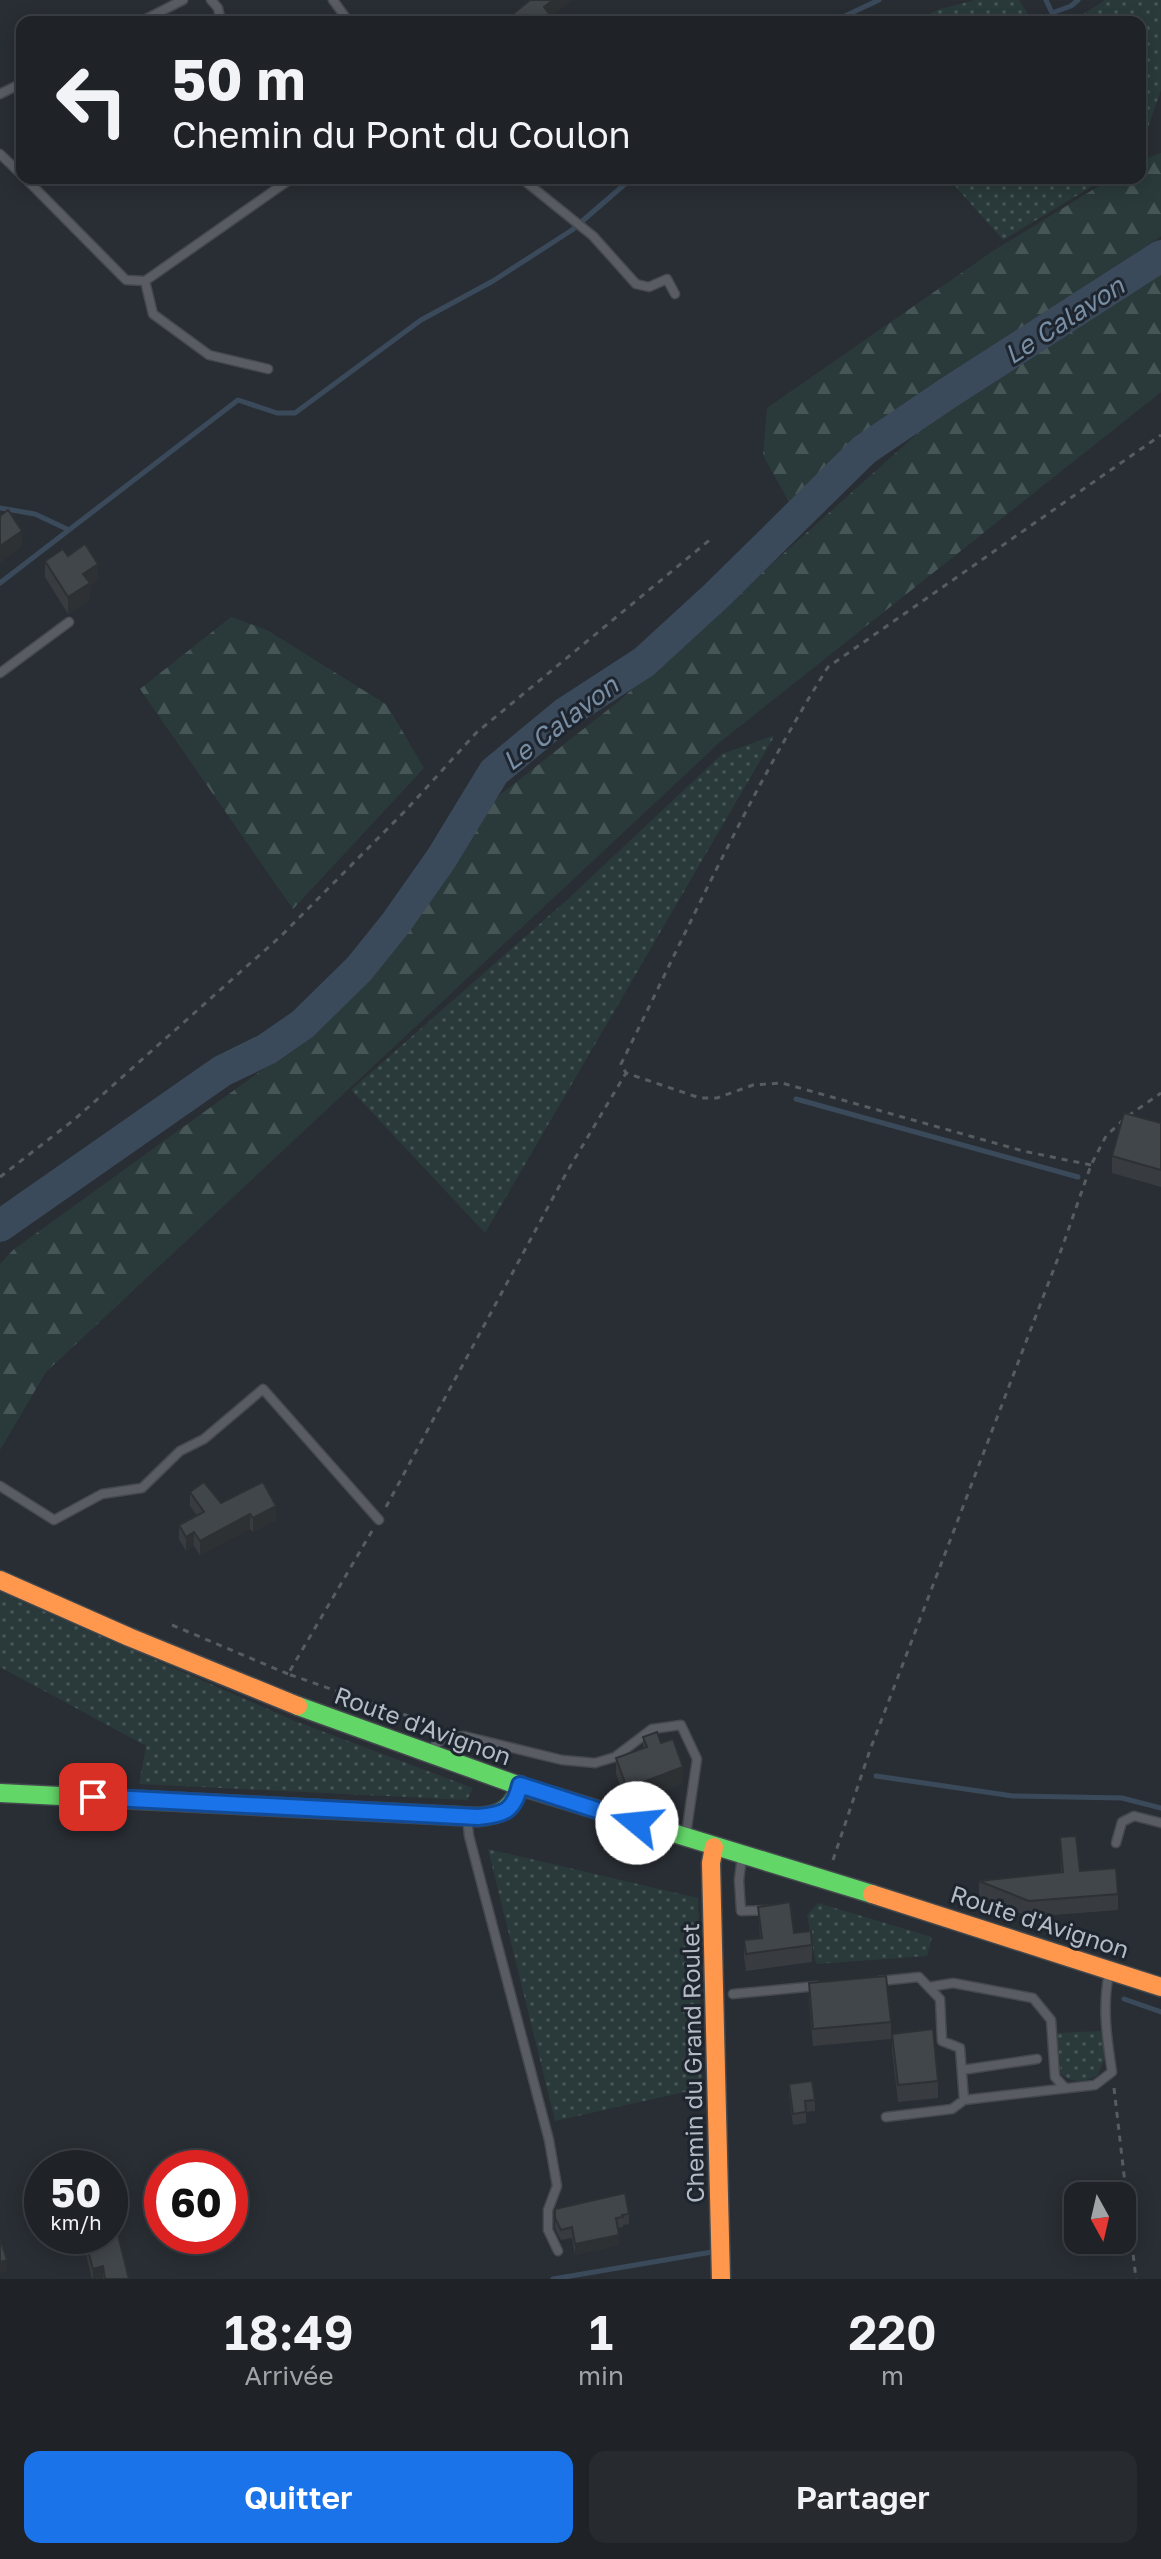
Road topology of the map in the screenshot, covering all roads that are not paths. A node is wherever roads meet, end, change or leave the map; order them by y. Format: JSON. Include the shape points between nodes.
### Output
{"nodes":[{"id":1,"x":183,"y":0,"type":"edge"},
{"id":2,"x":152,"y":16,"type":"edge"},
{"id":3,"x":0,"y":154,"type":"edge"},
{"id":4,"x":16,"y":169,"type":"edge"},
{"id":5,"x":32,"y":184,"type":"edge"},
{"id":6,"x":283,"y":184,"type":"edge"},
{"id":7,"x":528,"y":184,"type":"edge"},
{"id":8,"x":145,"y":281,"type":"junction"},
{"id":9,"x":675,"y":294,"type":"dead end"},
{"id":10,"x":268,"y":369,"type":"dead end"},
{"id":11,"x":69,"y":622,"type":"dead end"},
{"id":12,"x":0,"y":673,"type":"edge"},
{"id":13,"x":0,"y":1486,"type":"edge"},
{"id":14,"x":379,"y":1520,"type":"road end"},
{"id":15,"x":0,"y":1580,"type":"edge"},
{"id":16,"x":426,"y":1753,"type":"junction"},
{"id":17,"x":520,"y":1785,"type":"junction"},
{"id":18,"x":0,"y":1793,"type":"edge"},
{"id":19,"x":467,"y":1816,"type":"junction"},
{"id":20,"x":1161,"y":1823,"type":"edge"},
{"id":21,"x":685,"y":1838,"type":"junction"},
{"id":22,"x":1116,"y":1843,"type":"dead end"},
{"id":23,"x":714,"y":1847,"type":"junction"},
{"id":24,"x":742,"y":1855,"type":"junction"},
{"id":25,"x":781,"y":1910,"type":"edge"},
{"id":26,"x":1109,"y":1969,"type":"junction"},
{"id":27,"x":875,"y":1981,"type":"edge"},
{"id":28,"x":832,"y":1984,"type":"edge"},
{"id":29,"x":929,"y":1987,"type":"junction"},
{"id":30,"x":1161,"y":1987,"type":"edge"},
{"id":31,"x":733,"y":1994,"type":"dead end"},
{"id":32,"x":1037,"y":2059,"type":"dead end"},
{"id":33,"x":962,"y":2070,"type":"junction"},
{"id":34,"x":1065,"y":2088,"type":"junction"},
{"id":35,"x":964,"y":2100,"type":"junction"},
{"id":36,"x":886,"y":2117,"type":"dead end"},
{"id":37,"x":558,"y":2251,"type":"dead end"},
{"id":38,"x":721,"y":2279,"type":"edge"}],
"edges":[{"from":1,"to":2,"type":"lane"},
{"from":3,"to":4,"type":"lane"},
{"from":5,"to":8,"type":"lane","via":[[126,280]]},
{"from":6,"to":8,"type":"lane"},
{"from":7,"to":9,"type":"lane","via":[[593,236],[636,284],[649,287],[667,279]]},
{"from":8,"to":10,"type":"lane","via":[[153,314],[209,355]]},
{"from":11,"to":12,"type":"lane"},
{"from":13,"to":14,"type":"lane","via":[[54,1520],[102,1494],[142,1488],[180,1451],[204,1439],[263,1389]]},
{"from":15,"to":16,"type":"main road","name":"Route d'Avignon","via":[[250,1688]]},
{"from":16,"to":17,"type":"main road","name":"Route d'Avignon"},
{"from":16,"to":21,"type":"lane","via":[[442,1739],[464,1736],[595,1763],[615,1757],[652,1729],[681,1725],[697,1759]]},
{"from":17,"to":19,"type":"main road","via":[[508,1809]]},
{"from":17,"to":21,"type":"main road","name":"Route d'Avignon"},
{"from":18,"to":19,"type":"main road"},
{"from":19,"to":37,"type":"lane","via":[[549,2140],[557,2186],[548,2210],[548,2230]]},
{"from":20,"to":22,"type":"lane","via":[[1134,1816],[1122,1822]]},
{"from":21,"to":23,"type":"main road","name":"Route d'Avignon"},
{"from":23,"to":24,"type":"main road","name":"Route d'Avignon"},
{"from":23,"to":38,"type":"main road","name":"Chemin du Grand Roulet"},
{"from":24,"to":25,"type":"lane","via":[[741,1911]]},
{"from":24,"to":26,"type":"main road","name":"Route d'Avignon"},
{"from":26,"to":30,"type":"main road","name":"Route d'Avignon"},
{"from":26,"to":34,"type":"lane","via":[[1106,2033],[1112,2072],[1095,2085]]},
{"from":27,"to":29,"type":"lane","via":[[919,1977]]},
{"from":28,"to":31,"type":"lane"},
{"from":29,"to":33,"type":"lane","via":[[940,1999],[942,2041],[960,2048]]},
{"from":29,"to":34,"type":"lane","via":[[953,1983],[1033,1998],[1051,2020],[1055,2077]]},
{"from":32,"to":33,"type":"lane"},
{"from":33,"to":35,"type":"lane"},
{"from":34,"to":35,"type":"lane"},
{"from":35,"to":36,"type":"lane","via":[[952,2109]]}]}
